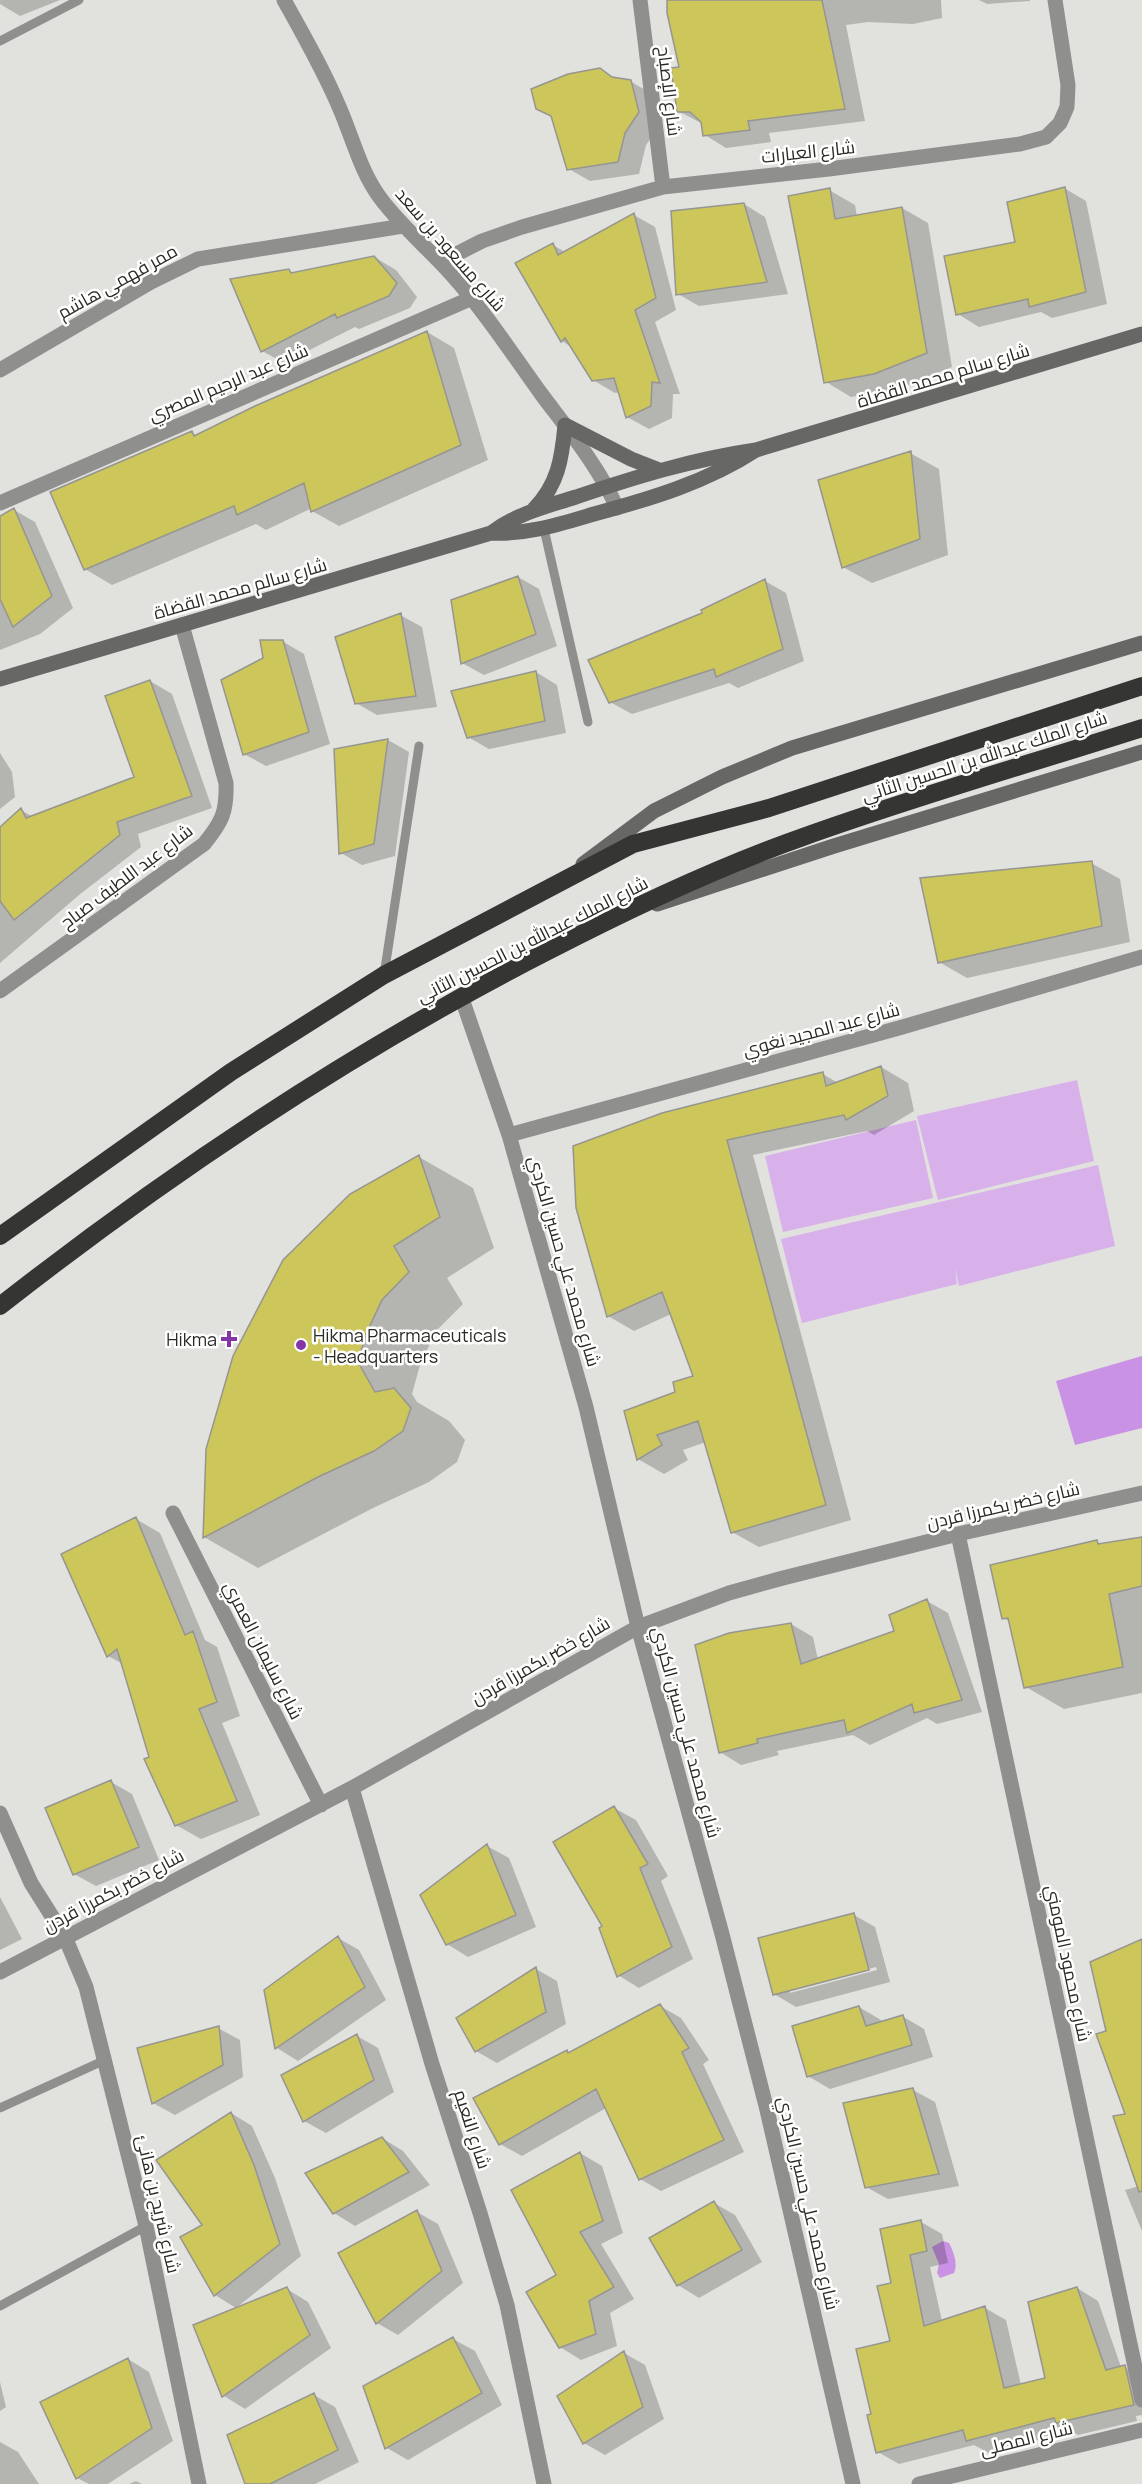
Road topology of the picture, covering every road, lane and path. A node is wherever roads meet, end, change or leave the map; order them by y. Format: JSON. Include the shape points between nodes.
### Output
{"nodes":[{"id":1,"x":80,"y":0,"type":"edge"},
{"id":2,"x":284,"y":0,"type":"edge"},
{"id":3,"x":639,"y":0,"type":"edge"},
{"id":4,"x":1055,"y":0,"type":"edge"},
{"id":5,"x":0,"y":41,"type":"edge"},
{"id":6,"x":663,"y":187,"type":"junction"},
{"id":7,"x":403,"y":226,"type":"junction"},
{"id":8,"x":441,"y":262,"type":"junction"},
{"id":9,"x":472,"y":298,"type":"junction"},
{"id":10,"x":1142,"y":334,"type":"edge"},
{"id":11,"x":0,"y":370,"type":"edge"},
{"id":12,"x":565,"y":425,"type":"junction"},
{"id":13,"x":756,"y":450,"type":"junction"},
{"id":14,"x":659,"y":471,"type":"junction"},
{"id":15,"x":608,"y":486,"type":"junction"},
{"id":16,"x":0,"y":503,"type":"edge"},
{"id":17,"x":617,"y":508,"type":"junction"},
{"id":18,"x":532,"y":511,"type":"junction"},
{"id":19,"x":544,"y":529,"type":"junction"},
{"id":20,"x":491,"y":533,"type":"junction"},
{"id":21,"x":182,"y":626,"type":"junction"},
{"id":22,"x":1142,"y":643,"type":"edge"},
{"id":23,"x":0,"y":679,"type":"edge"},
{"id":24,"x":1142,"y":686,"type":"edge"},
{"id":25,"x":588,"y":722,"type":"dead end"},
{"id":26,"x":1142,"y":728,"type":"edge"},
{"id":27,"x":419,"y":746,"type":"dead end"},
{"id":28,"x":1142,"y":752,"type":"edge"},
{"id":29,"x":567,"y":878,"type":"junction"},
{"id":30,"x":617,"y":915,"type":"junction"},
{"id":31,"x":1142,"y":957,"type":"edge"},
{"id":32,"x":384,"y":975,"type":"junction"},
{"id":33,"x":0,"y":991,"type":"edge"},
{"id":34,"x":460,"y":996,"type":"junction"},
{"id":35,"x":509,"y":1136,"type":"junction"},
{"id":36,"x":0,"y":1236,"type":"edge"},
{"id":37,"x":0,"y":1306,"type":"edge"},
{"id":38,"x":1142,"y":1493,"type":"edge"},
{"id":39,"x":173,"y":1513,"type":"dead end"},
{"id":40,"x":958,"y":1534,"type":"junction"},
{"id":41,"x":638,"y":1627,"type":"junction"},
{"id":42,"x":352,"y":1788,"type":"junction"},
{"id":43,"x":321,"y":1805,"type":"junction"},
{"id":44,"x":0,"y":1813,"type":"edge"},
{"id":45,"x":65,"y":1937,"type":"junction"},
{"id":46,"x":0,"y":1972,"type":"edge"},
{"id":47,"x":105,"y":2060,"type":"junction"},
{"id":48,"x":0,"y":2108,"type":"edge"},
{"id":49,"x":146,"y":2226,"type":"junction"},
{"id":50,"x":0,"y":2306,"type":"edge"},
{"id":51,"x":1142,"y":2400,"type":"edge"},
{"id":52,"x":1142,"y":2430,"type":"edge"},
{"id":53,"x":199,"y":2484,"type":"edge"},
{"id":54,"x":544,"y":2484,"type":"edge"},
{"id":55,"x":853,"y":2484,"type":"edge"},
{"id":56,"x":919,"y":2484,"type":"edge"}],
"edges":[{"from":1,"to":5,"type":"lane"},
{"from":2,"to":7,"type":"street","name":"شارع مسعود بن سعد","via":[[340,108],[370,182]]},
{"from":3,"to":6,"type":"street","name":"شارع الإصباح"},
{"from":4,"to":6,"type":"street","name":"شارع العبارات","via":[[1068,85],[1067,107],[1060,123],[1046,137],[1020,144],[840,168]]},
{"from":6,"to":8,"type":"street","name":"شارع العبارات","via":[[522,227],[482,241]]},
{"from":7,"to":8,"type":"street","name":"شارع مسعود بن سعد"},
{"from":7,"to":11,"type":"street","name":"ممر فهمي هاشم","via":[[198,259]]},
{"from":8,"to":9,"type":"street","name":"شارع مسعود بن سعد"},
{"from":9,"to":12,"type":"street","name":"شارع مسعود بن سعد"},
{"from":9,"to":16,"type":"street","name":"شارع عبد الرحيم المصري"},
{"from":10,"to":13,"type":"street","name":"شارع سالم محمد القضاة"},
{"from":12,"to":14,"type":"street"},
{"from":12,"to":15,"type":"street","name":"شارع مسعود بن سعد"},
{"from":12,"to":18,"type":"street","via":[[559,471],[551,489]]},
{"from":13,"to":14,"type":"street","name":"شارع سالم محمد القضاة"},
{"from":13,"to":17,"type":"street","name":"شارع سالم محمد القضاة","via":[[734,464]]},
{"from":14,"to":15,"type":"street","name":"شارع سالم محمد القضاة"},
{"from":15,"to":17,"type":"street","name":"شارع مسعود بن سعد"},
{"from":15,"to":18,"type":"street","name":"شارع سالم محمد القضاة"},
{"from":17,"to":19,"type":"street","name":"شارع سالم محمد القضاة"},
{"from":18,"to":20,"type":"street","name":"شارع سالم محمد القضاة"},
{"from":19,"to":20,"type":"street","name":"شارع سالم محمد القضاة"},
{"from":19,"to":25,"type":"lane"},
{"from":20,"to":21,"type":"street","name":"شارع سالم محمد القضاة"},
{"from":21,"to":23,"type":"street","name":"شارع سالم محمد القضاة"},
{"from":21,"to":33,"type":"street","name":"شارع عبد اللطيف صباح","via":[[226,783],[227,805],[219,825],[204,844]]},
{"from":22,"to":29,"type":"street","via":[[782,752],[654,811]]},
{"from":24,"to":29,"type":"highway","name":"شارع الملك عبدالله بن الحسين الثاني","via":[[769,808],[633,844]]},
{"from":26,"to":30,"type":"highway","name":"شارع الملك عبدالله بن الحسين الثاني","via":[[802,837]]},
{"from":27,"to":32,"type":"lane"},
{"from":28,"to":30,"type":"street"},
{"from":29,"to":32,"type":"highway","name":"شارع الملك عبدالله بن الحسين الثاني"},
{"from":30,"to":34,"type":"highway","name":"شارع الملك عبدالله بن الحسين الثاني"},
{"from":31,"to":35,"type":"street","name":"شارع عبد المجيد نغوي"},
{"from":32,"to":36,"type":"highway","name":"شارع الملك عبدالله بن الحسين الثاني","via":[[231,1072]]},
{"from":34,"to":35,"type":"street","name":"شارع محمد علي حسين الكردي"},
{"from":34,"to":37,"type":"highway","name":"شارع الملك عبدالله بن الحسين الثاني","via":[[251,1123]]},
{"from":35,"to":41,"type":"street","name":"شارع محمد علي حسين الكردي","via":[[586,1407]]},
{"from":38,"to":40,"type":"street","name":"شارع خضر بكمرزا قردن"},
{"from":39,"to":43,"type":"street","name":"شارع سليمان العمري"},
{"from":40,"to":41,"type":"street","name":"شارع خضر بكمرزا قردن","via":[[729,1593]]},
{"from":40,"to":51,"type":"street","name":"شارع محمود المومني"},
{"from":41,"to":42,"type":"street","name":"شارع خضر بكمرزا قردن"},
{"from":41,"to":55,"type":"street","name":"شارع محمد علي حسين الكردي","via":[[767,2110]]},
{"from":42,"to":43,"type":"street","name":"شارع خضر بكمرزا قردن"},
{"from":42,"to":54,"type":"street","name":"شارع النعيم","via":[[507,2305]]},
{"from":43,"to":45,"type":"street","name":"شارع خضر بكمرزا قردن"},
{"from":44,"to":45,"type":"street","name":"شارع شريح بن هانئ","via":[[31,1883]]},
{"from":45,"to":46,"type":"street","name":"شارع خضر بكمرزا قردن"},
{"from":45,"to":47,"type":"street","name":"شارع شريح بن هانئ","via":[[86,1987]]},
{"from":47,"to":48,"type":"lane"},
{"from":47,"to":49,"type":"street","name":"شارع شريح بن هانئ"},
{"from":49,"to":50,"type":"lane"},
{"from":49,"to":53,"type":"street","name":"شارع شريح بن هانئ"},
{"from":52,"to":56,"type":"street","name":"شارع المصلى"}]}
